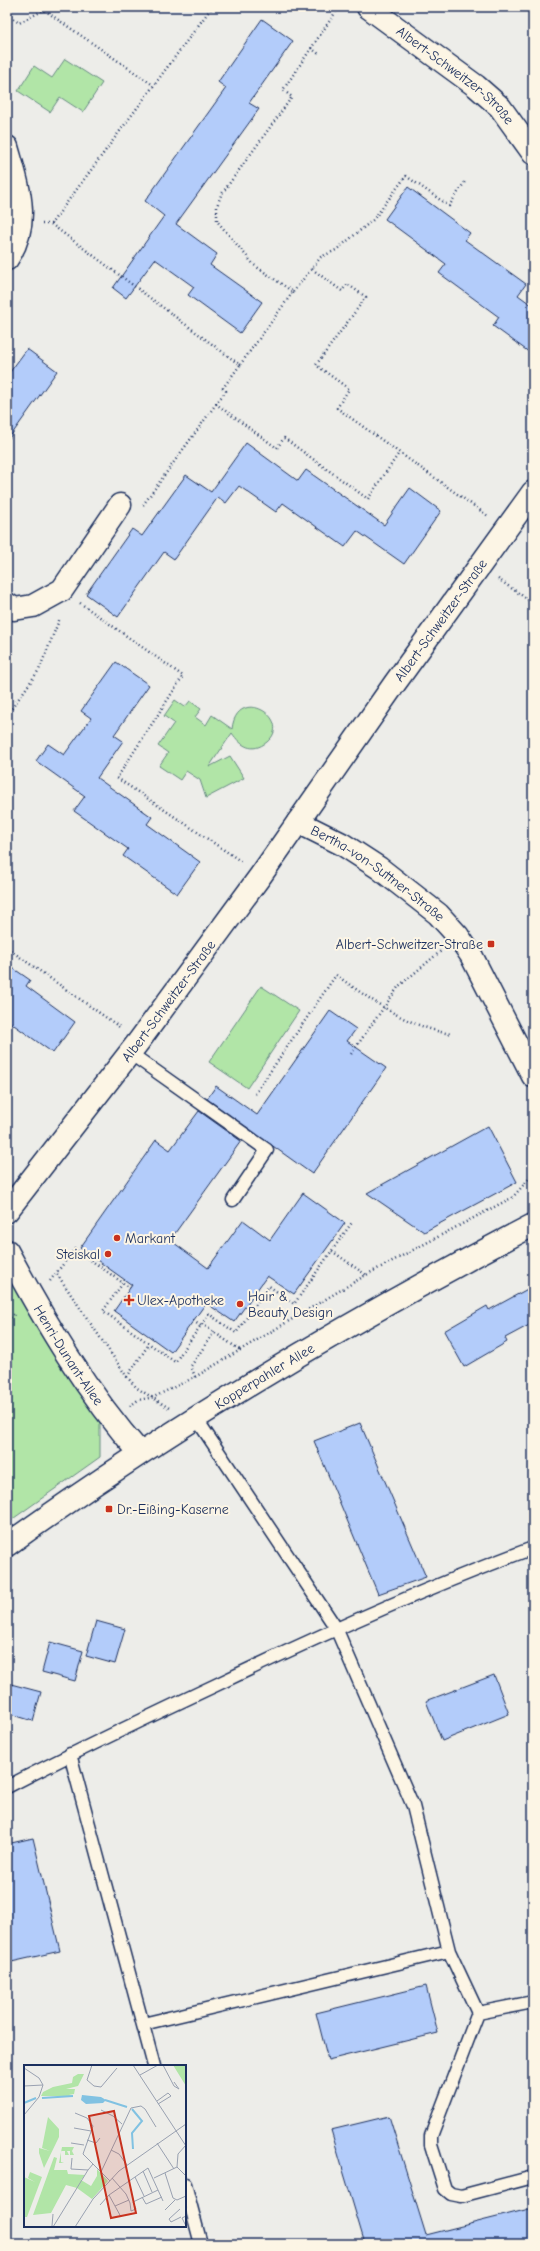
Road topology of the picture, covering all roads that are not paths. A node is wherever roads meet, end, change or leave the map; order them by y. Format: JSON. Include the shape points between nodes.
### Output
{"nodes":[{"id":1,"x":368,"y":7,"type":"edge"},
{"id":2,"x":7,"y":147,"type":"edge"},
{"id":3,"x":533,"y":153,"type":"edge"},
{"id":4,"x":7,"y":259,"type":"edge"},
{"id":5,"x":533,"y":492,"type":"edge"},
{"id":6,"x":120,"y":505,"type":"road end"},
{"id":7,"x":7,"y":604,"type":"edge"},
{"id":8,"x":298,"y":822,"type":"junction"},
{"id":9,"x":134,"y":1047,"type":"junction"},
{"id":10,"x":533,"y":1076,"type":"edge"},
{"id":11,"x":233,"y":1200,"type":"dead end"},
{"id":12,"x":7,"y":1211,"type":"edge"},
{"id":13,"x":533,"y":1225,"type":"edge"},
{"id":14,"x":7,"y":1251,"type":"edge"},
{"id":15,"x":188,"y":1422,"type":"junction"},
{"id":16,"x":140,"y":1453,"type":"junction"},
{"id":17,"x":7,"y":1545,"type":"edge"},
{"id":18,"x":533,"y":1548,"type":"edge"},
{"id":19,"x":336,"y":1628,"type":"junction"},
{"id":20,"x":70,"y":1754,"type":"junction"},
{"id":21,"x":7,"y":1787,"type":"edge"},
{"id":22,"x":449,"y":1951,"type":"junction"},
{"id":23,"x":533,"y":2003,"type":"edge"},
{"id":24,"x":478,"y":2013,"type":"junction"},
{"id":25,"x":143,"y":2024,"type":"junction"},
{"id":26,"x":154,"y":2065,"type":"edge"},
{"id":27,"x":533,"y":2177,"type":"edge"},
{"id":28,"x":186,"y":2188,"type":"edge"},
{"id":29,"x":201,"y":2244,"type":"edge"}],
"edges":[{"from":1,"to":3,"type":"street","name":"Albert-Schweitzer-Straße","via":[[476,86],[500,107]]},
{"from":2,"to":4,"type":"street","via":[[20,194],[22,225]]},
{"from":5,"to":8,"type":"street","name":"Albert-Schweitzer-Straße"},
{"from":6,"to":7,"type":"street","via":[[65,592],[33,606],[14,609]]},
{"from":8,"to":9,"type":"street","name":"Albert-Schweitzer-Straße"},
{"from":8,"to":10,"type":"street","name":"Bertha-von-Suttner-Straße","via":[[342,844],[438,914],[471,955]]},
{"from":9,"to":11,"type":"lane","via":[[267,1150]]},
{"from":9,"to":12,"type":"street","name":"Albert-Schweitzer-Straße"},
{"from":13,"to":15,"type":"street","name":"Kopperpahler Allee","via":[[382,1306]]},
{"from":14,"to":16,"type":"street","name":"Henri-Dunant-Allee","via":[[34,1301],[111,1421]]},
{"from":15,"to":16,"type":"street","name":"Kopperpahler Allee"},
{"from":15,"to":19,"type":"lane"},
{"from":16,"to":17,"type":"street","name":"Kopperpahler Allee"},
{"from":18,"to":19,"type":"lane","via":[[466,1573]]},
{"from":19,"to":20,"type":"lane"},
{"from":19,"to":22,"type":"lane","via":[[413,1806]]},
{"from":20,"to":21,"type":"lane"},
{"from":20,"to":25,"type":"lane"},
{"from":22,"to":24,"type":"lane"},
{"from":22,"to":25,"type":"lane"},
{"from":23,"to":24,"type":"lane"},
{"from":24,"to":27,"type":"lane","via":[[431,2136],[431,2145],[445,2189],[451,2194],[461,2196]]},
{"from":25,"to":26,"type":"lane"},
{"from":28,"to":29,"type":"lane"}]}
